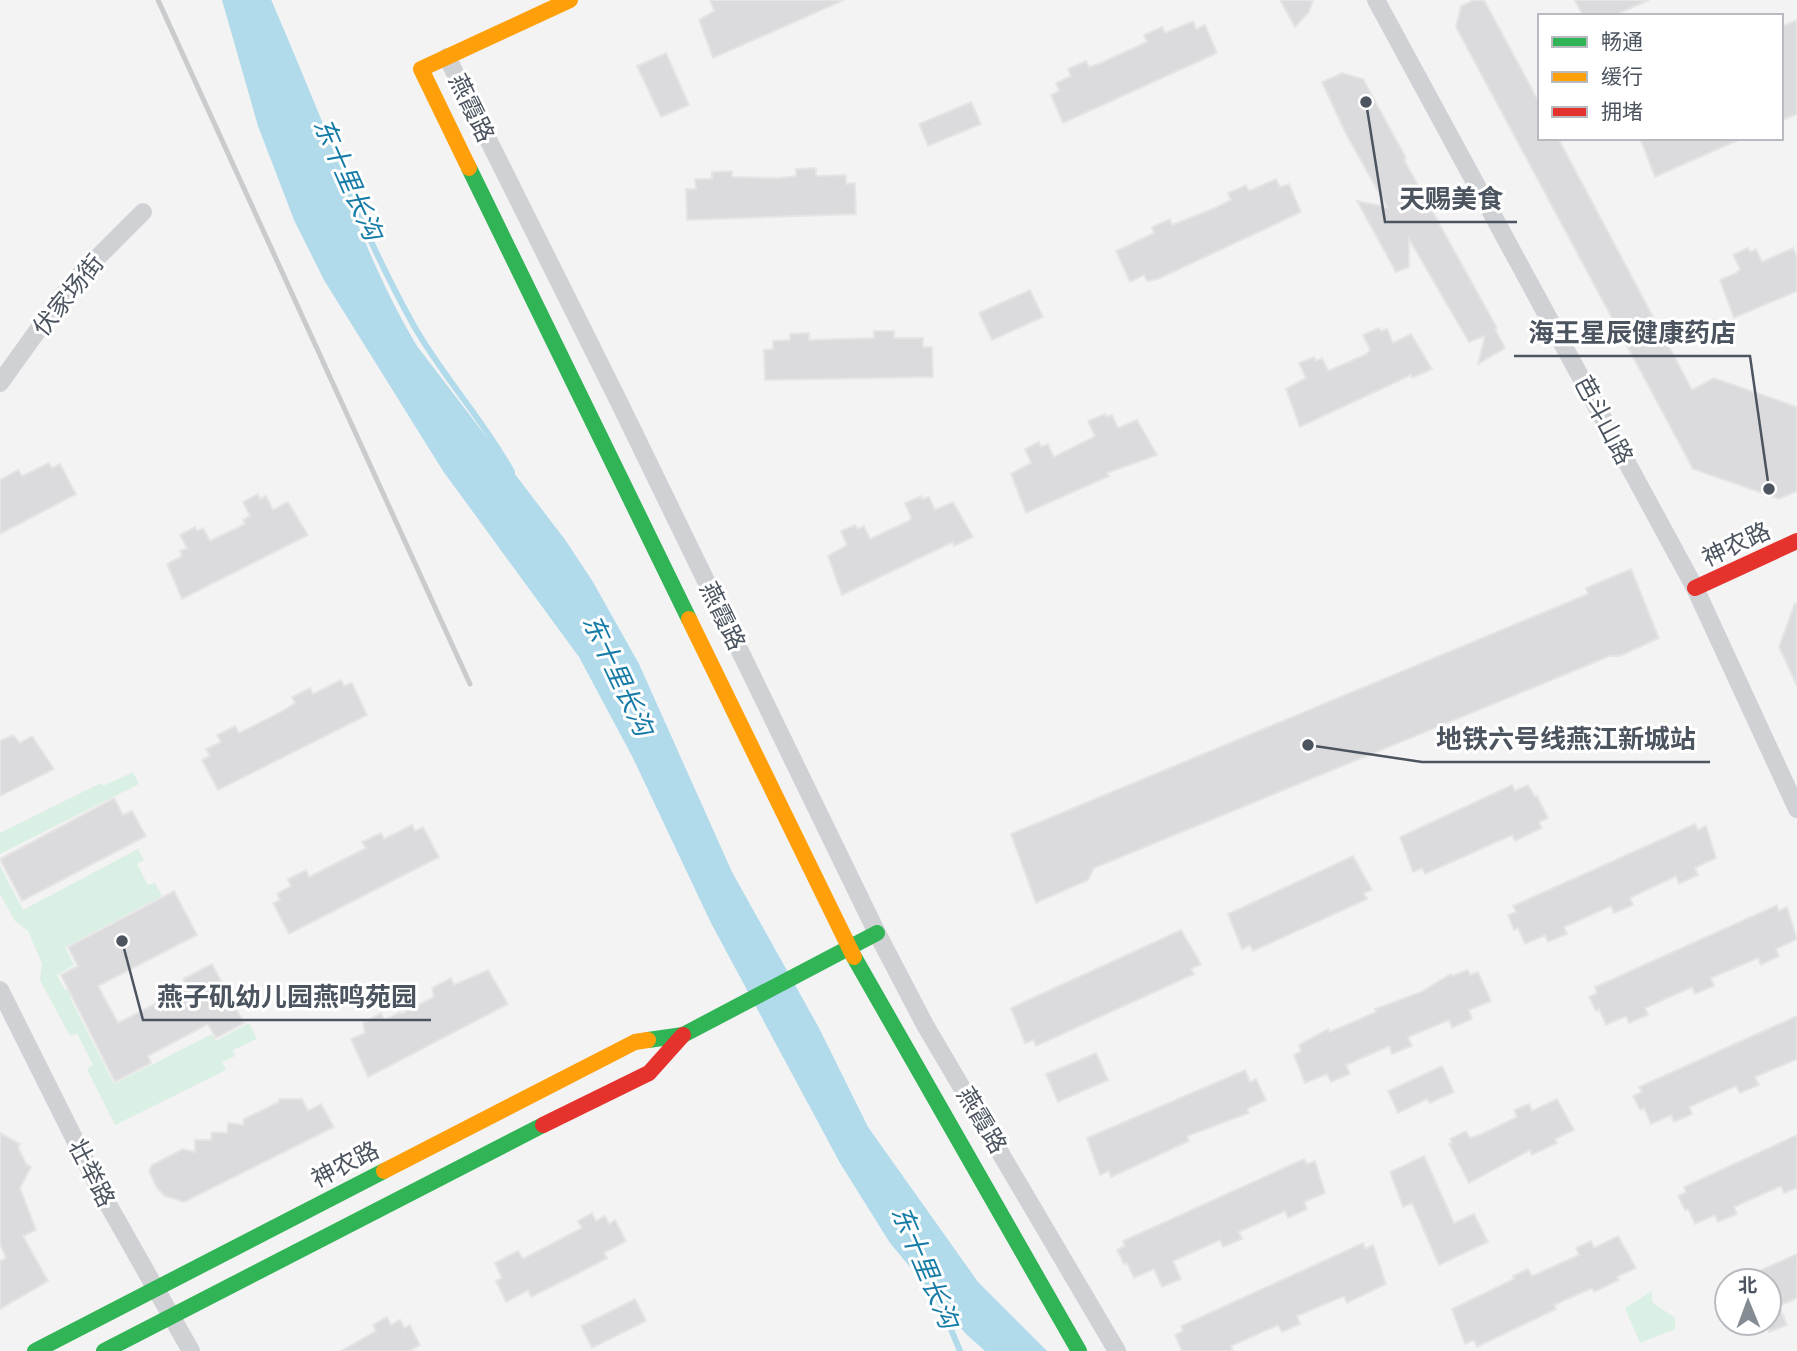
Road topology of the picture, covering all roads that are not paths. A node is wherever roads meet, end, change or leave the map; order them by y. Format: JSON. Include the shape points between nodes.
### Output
{"nodes":[{"id":1,"x":570,"y":0,"type":"edge"},
{"id":2,"x":1377,"y":0,"type":"edge"},
{"id":3,"x":447,"y":57,"type":"junction"},
{"id":4,"x":143,"y":212,"type":"dead end"},
{"id":5,"x":0,"y":383,"type":"edge"},
{"id":6,"x":1797,"y":541,"type":"edge"},
{"id":7,"x":1695,"y":588,"type":"junction"},
{"id":8,"x":1797,"y":809,"type":"edge"},
{"id":9,"x":877,"y":933,"type":"junction"},
{"id":10,"x":849,"y":947,"type":"junction"},
{"id":11,"x":0,"y":990,"type":"edge"},
{"id":12,"x":683,"y":1035,"type":"junction"},
{"id":13,"x":154,"y":1289,"type":"junction"},
{"id":14,"x":170,"y":1316,"type":"junction"},
{"id":15,"x":35,"y":1351,"type":"edge"},
{"id":16,"x":104,"y":1351,"type":"edge"},
{"id":17,"x":191,"y":1351,"type":"edge"},
{"id":18,"x":1079,"y":1351,"type":"edge"},
{"id":19,"x":1116,"y":1351,"type":"edge"}],
"edges":[{"from":1,"to":3,"type":"street"},
{"from":2,"to":7,"type":"street","name":"芭斗山路"},
{"from":3,"to":9,"type":"street","name":"燕霞路"},
{"from":3,"to":10,"type":"street","name":"燕霞路","via":[[421,69]]},
{"from":4,"to":5,"type":"street","name":"伏家场街","via":[[71,284]]},
{"from":6,"to":7,"type":"street","name":"神农路"},
{"from":7,"to":8,"type":"street","name":"芭斗山路"},
{"from":9,"to":10,"type":"street","name":"神农路"},
{"from":9,"to":19,"type":"street","name":"燕霞路","via":[[925,1025]]},
{"from":10,"to":12,"type":"street","name":"神农路"},
{"from":10,"to":18,"type":"street","name":"燕霞路"},
{"from":11,"to":13,"type":"street","name":"壮举路"},
{"from":12,"to":13,"type":"street","name":"神农路","via":[[635,1042]]},
{"from":12,"to":14,"type":"street","name":"神农路","via":[[649,1073]]},
{"from":13,"to":14,"type":"street","name":"壮举路"},
{"from":13,"to":15,"type":"street","name":"神农路"},
{"from":14,"to":16,"type":"street","name":"神农路"},
{"from":14,"to":17,"type":"street","name":"壮举路"}]}
